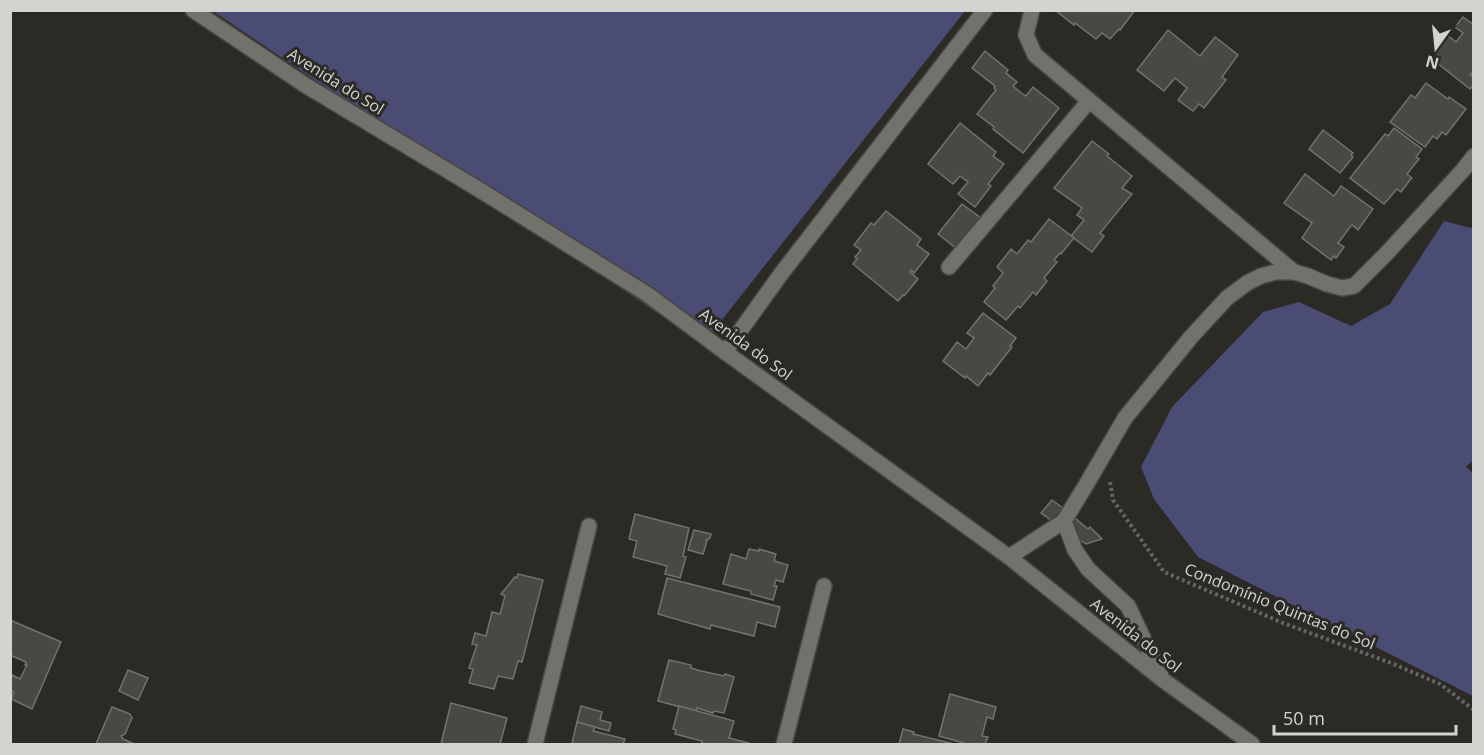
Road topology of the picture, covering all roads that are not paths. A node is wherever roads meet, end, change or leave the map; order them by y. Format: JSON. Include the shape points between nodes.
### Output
{"nodes":[{"id":1,"x":193,"y":10,"type":"edge"},
{"id":2,"x":985,"y":10,"type":"edge"},
{"id":3,"x":1032,"y":10,"type":"edge"},
{"id":4,"x":1089,"y":101,"type":"junction"},
{"id":5,"x":1473,"y":156,"type":"edge"},
{"id":6,"x":949,"y":267,"type":"dead end"},
{"id":7,"x":1294,"y":272,"type":"junction"},
{"id":8,"x":725,"y":352,"type":"junction"},
{"id":9,"x":1064,"y":521,"type":"junction"},
{"id":10,"x":589,"y":526,"type":"dead end"},
{"id":11,"x":1009,"y":557,"type":"junction"},
{"id":12,"x":824,"y":586,"type":"dead end"},
{"id":13,"x":1163,"y":680,"type":"junction"},
{"id":14,"x":535,"y":744,"type":"edge"},
{"id":15,"x":784,"y":744,"type":"edge"},
{"id":16,"x":1252,"y":744,"type":"edge"}],
"edges":[{"from":1,"to":8,"type":"street","name":"Avenida do Sol","via":[[305,85],[647,294]]},
{"from":2,"to":8,"type":"street"},
{"from":3,"to":4,"type":"street","via":[[1026,35],[1035,55]]},
{"from":4,"to":6,"type":"street"},
{"from":4,"to":7,"type":"street"},
{"from":5,"to":7,"type":"street","via":[[1354,286],[1342,288]]},
{"from":7,"to":9,"type":"street","via":[[1261,276],[1227,298],[1125,418]]},
{"from":8,"to":11,"type":"street","name":"Avenida do Sol"},
{"from":9,"to":11,"type":"street"},
{"from":9,"to":13,"type":"street","via":[[1075,550],[1088,569],[1128,606]]},
{"from":10,"to":14,"type":"street"},
{"from":11,"to":13,"type":"street","name":"Avenida do Sol"},
{"from":12,"to":15,"type":"street"},
{"from":13,"to":16,"type":"street","name":"Avenida do Sol"}]}
